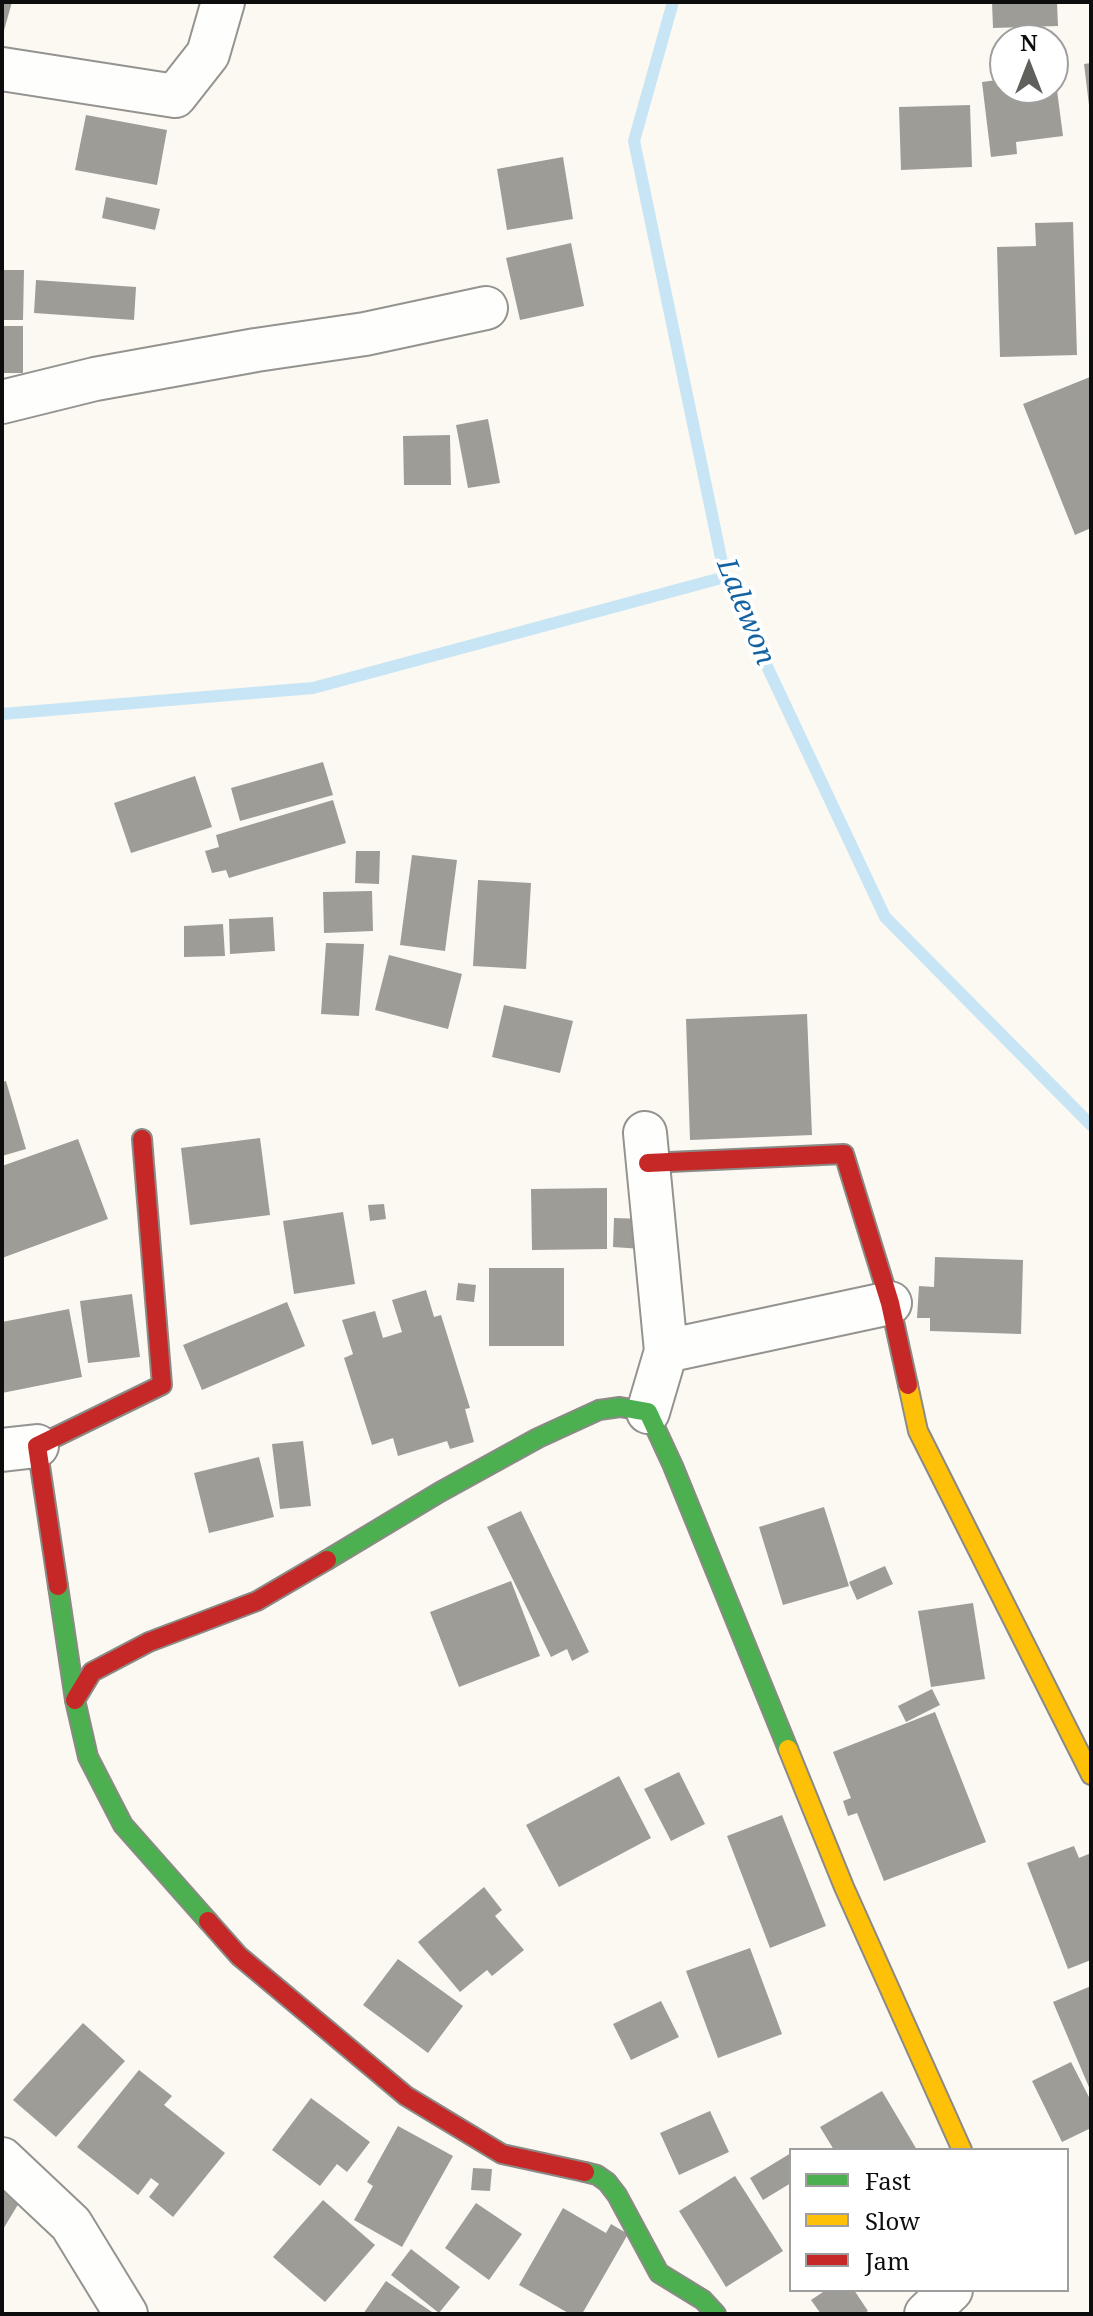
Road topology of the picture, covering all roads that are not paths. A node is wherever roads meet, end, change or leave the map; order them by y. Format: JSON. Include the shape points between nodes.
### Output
{"nodes":[{"id":1,"x":223,"y":2,"type":"edge"},
{"id":2,"x":2,"y":69,"type":"edge"},
{"id":3,"x":486,"y":308,"type":"dead end"},
{"id":4,"x":2,"y":402,"type":"edge"},
{"id":5,"x":142,"y":1139,"type":"dead end"},
{"id":6,"x":646,"y":1148,"type":"joint"},
{"id":7,"x":890,"y":1303,"type":"junction"},
{"id":8,"x":666,"y":1351,"type":"junction"},
{"id":9,"x":648,"y":1412,"type":"junction"},
{"id":10,"x":19,"y":1448,"type":"edge"},
{"id":11,"x":75,"y":1700,"type":"junction"},
{"id":12,"x":1091,"y":1775,"type":"edge"},
{"id":13,"x":961,"y":2148,"type":"edge"},
{"id":14,"x":2,"y":2159,"type":"edge"},
{"id":15,"x":949,"y":2292,"type":"edge"},
{"id":16,"x":126,"y":2314,"type":"edge"},
{"id":17,"x":716,"y":2314,"type":"edge"},
{"id":18,"x":926,"y":2314,"type":"edge"}],
"edges":[{"from":1,"to":2,"type":"street","via":[[208,54],[175,96]]},
{"from":3,"to":4,"type":"street","via":[[95,379]]},
{"from":5,"to":10,"type":"street","via":[[162,1385]]},
{"from":6,"to":7,"type":"street","via":[[844,1154]]},
{"from":6,"to":8,"type":"street"},
{"from":7,"to":8,"type":"street"},
{"from":7,"to":12,"type":"street","via":[[918,1431]]},
{"from":8,"to":9,"type":"street"},
{"from":9,"to":11,"type":"street","via":[[599,1410],[538,1438],[257,1601],[149,1642],[92,1672]]},
{"from":9,"to":13,"type":"street","via":[[844,1887]]},
{"from":10,"to":11,"type":"street"},
{"from":11,"to":17,"type":"street","via":[[88,1757],[123,1825],[239,1956],[406,2096],[502,2154],[584,2171],[607,2182],[659,2273]]},
{"from":14,"to":16,"type":"street","via":[[71,2224]]},
{"from":15,"to":18,"type":"street"}]}
